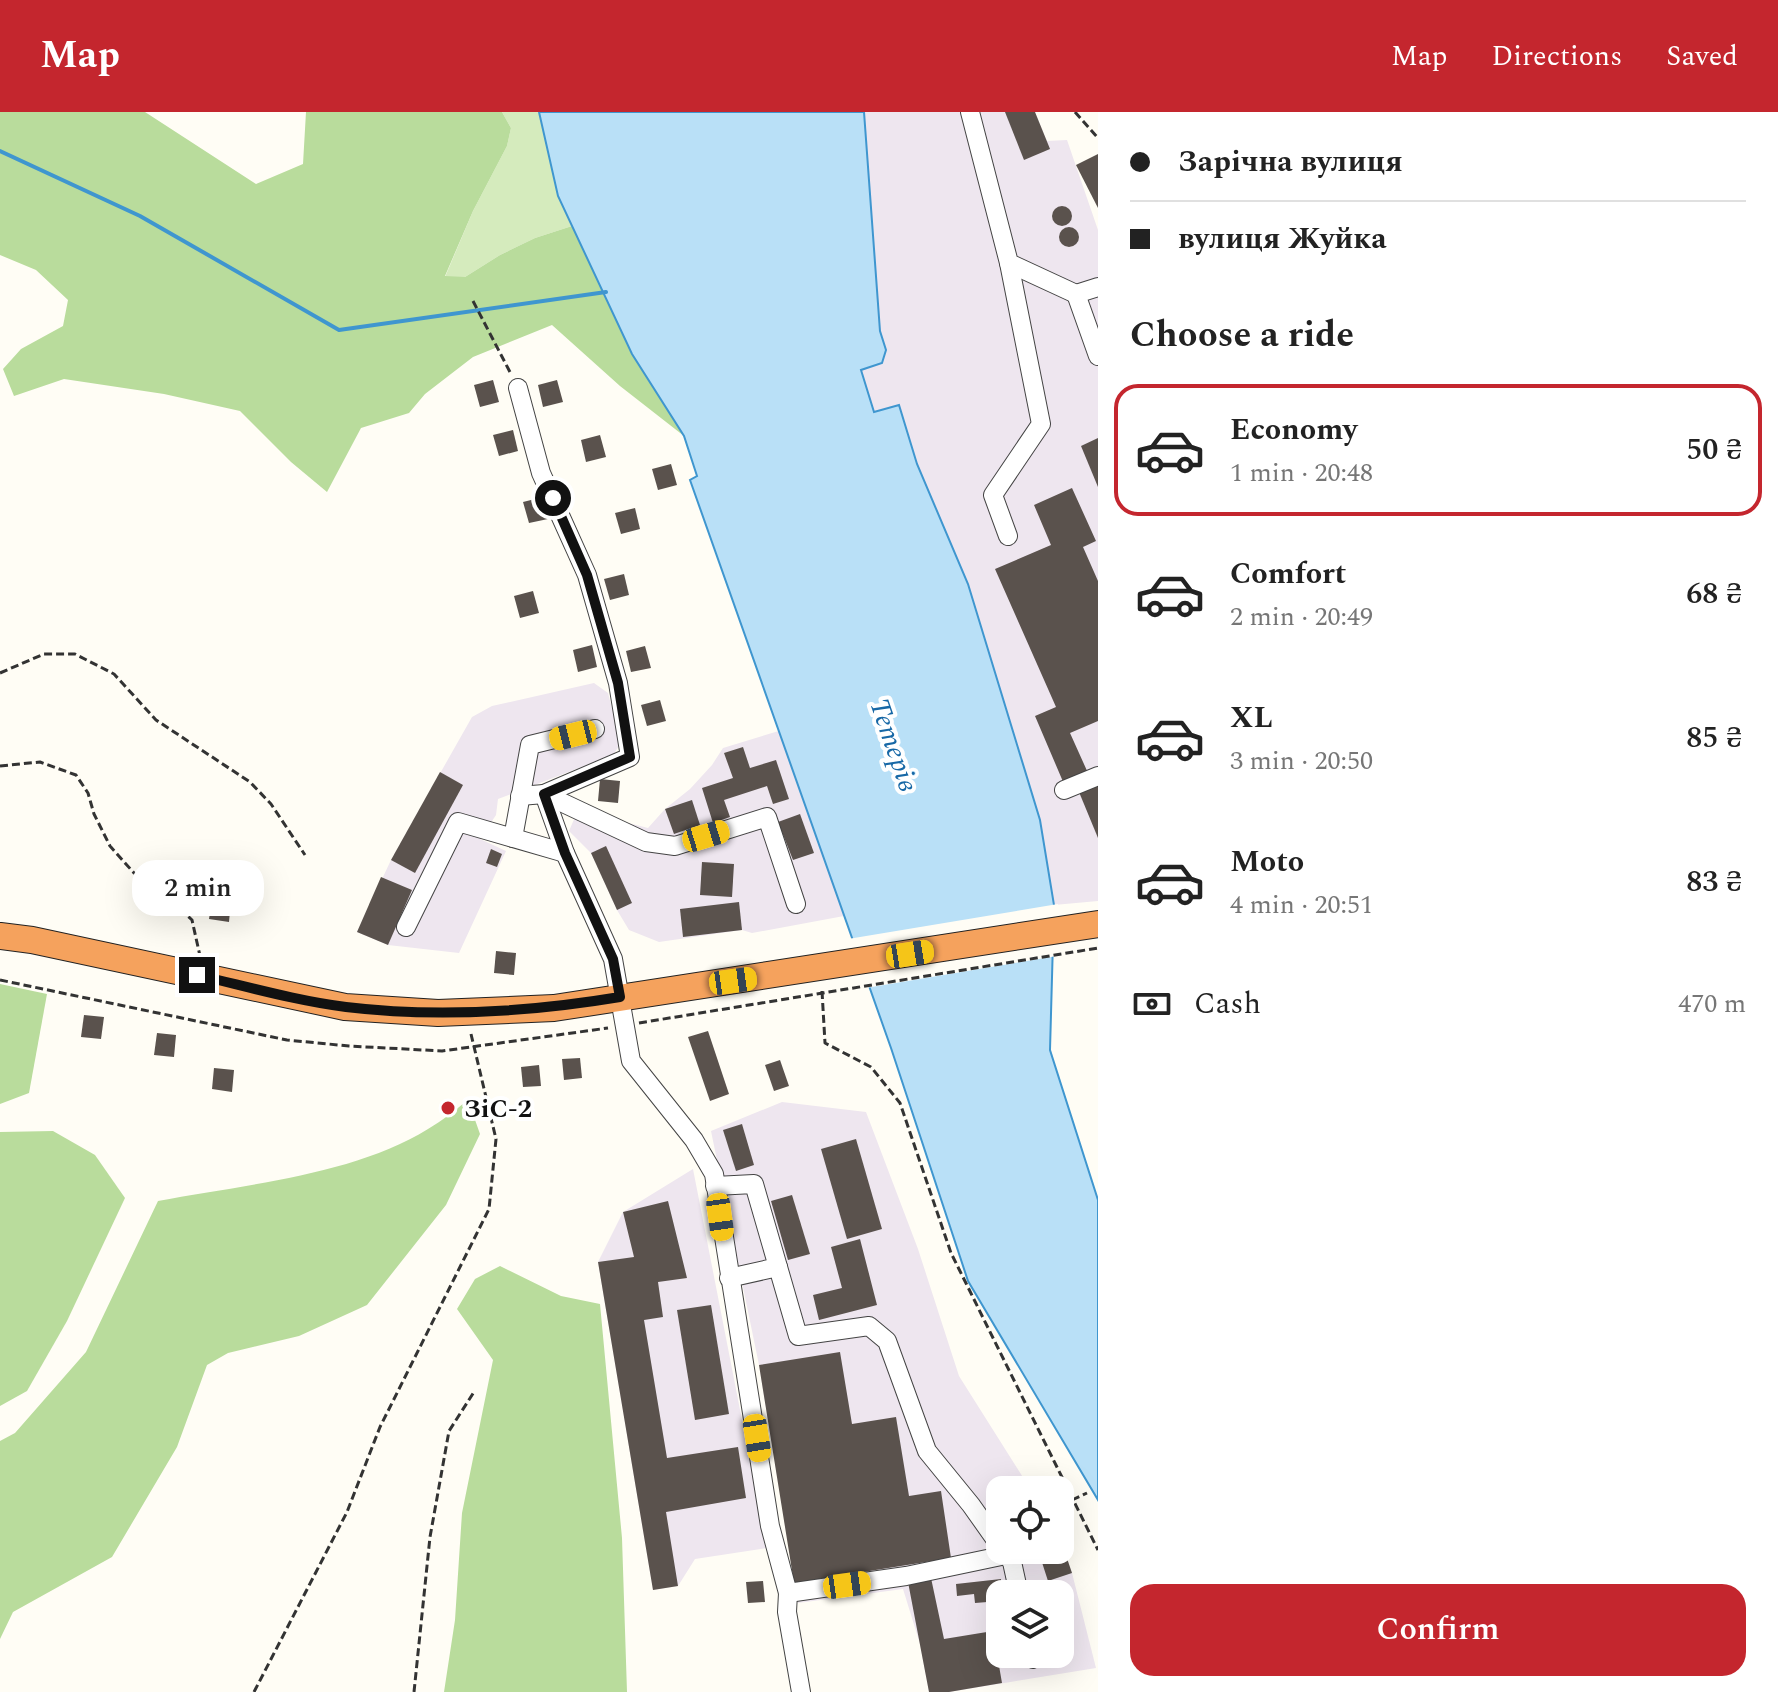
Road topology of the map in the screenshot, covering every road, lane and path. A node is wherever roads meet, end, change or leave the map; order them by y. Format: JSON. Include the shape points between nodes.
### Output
{"nodes":[{"id":1,"x":970,"y":112,"type":"edge"},
{"id":2,"x":1075,"y":112,"type":"edge"},
{"id":3,"x":1098,"y":138,"type":"edge"},
{"id":4,"x":1009,"y":263,"type":"junction"},
{"id":5,"x":1098,"y":287,"type":"edge"},
{"id":6,"x":1076,"y":294,"type":"junction"},
{"id":7,"x":473,"y":301,"type":"dead end"},
{"id":8,"x":1098,"y":356,"type":"edge"},
{"id":9,"x":518,"y":388,"type":"joint"},
{"id":10,"x":1008,"y":536,"type":"dead end"},
{"id":11,"x":0,"y":673,"type":"edge"},
{"id":12,"x":595,"y":729,"type":"dead end"},
{"id":13,"x":0,"y":766,"type":"edge"},
{"id":14,"x":1098,"y":776,"type":"edge"},
{"id":15,"x":1064,"y":790,"type":"dead end"},
{"id":16,"x":544,"y":794,"type":"junction"},
{"id":17,"x":520,"y":796,"type":"junction"},
{"id":18,"x":513,"y":838,"type":"junction"},
{"id":19,"x":565,"y":853,"type":"junction"},
{"id":20,"x":305,"y":855,"type":"dead end"},
{"id":21,"x":796,"y":904,"type":"dead end"},
{"id":22,"x":1098,"y":924,"type":"edge"},
{"id":23,"x":406,"y":927,"type":"dead end"},
{"id":24,"x":0,"y":936,"type":"edge"},
{"id":25,"x":1098,"y":948,"type":"edge"},
{"id":26,"x":197,"y":975,"type":"junction"},
{"id":27,"x":822,"y":991,"type":"junction"},
{"id":28,"x":620,"y":997,"type":"junction"},
{"id":29,"x":786,"y":997,"type":"dead end"},
{"id":30,"x":471,"y":1034,"type":"dead end"},
{"id":31,"x":715,"y":1186,"type":"junction"},
{"id":32,"x":778,"y":1267,"type":"junction"},
{"id":33,"x":729,"y":1278,"type":"junction"},
{"id":34,"x":474,"y":1392,"type":"dead end"},
{"id":35,"x":1060,"y":1476,"type":"edge"},
{"id":36,"x":1087,"y":1493,"type":"dead end"},
{"id":37,"x":1074,"y":1499,"type":"edge"},
{"id":38,"x":1074,"y":1504,"type":"edge"},
{"id":39,"x":986,"y":1526,"type":"edge"},
{"id":40,"x":1098,"y":1550,"type":"edge"},
{"id":41,"x":986,"y":1555,"type":"edge"},
{"id":42,"x":788,"y":1593,"type":"junction"},
{"id":43,"x":254,"y":1692,"type":"edge"},
{"id":44,"x":414,"y":1692,"type":"edge"},
{"id":45,"x":801,"y":1692,"type":"edge"}],
"edges":[{"from":1,"to":4,"type":"street"},
{"from":2,"to":3,"type":"path"},
{"from":4,"to":6,"type":"street"},
{"from":4,"to":10,"type":"street","via":[[1041,424],[993,495]]},
{"from":5,"to":6,"type":"street"},
{"from":6,"to":8,"type":"street"},
{"from":7,"to":9,"type":"path"},
{"from":9,"to":16,"type":"street","via":[[541,473],[587,575],[618,683],[630,757]]},
{"from":11,"to":20,"type":"path","via":[[44,654],[75,654],[114,674],[156,720],[250,782]]},
{"from":12,"to":17,"type":"street","via":[[530,745]]},
{"from":13,"to":26,"type":"path","via":[[40,762],[76,775],[110,846],[192,920],[200,951]]},
{"from":14,"to":15,"type":"street"},
{"from":16,"to":17,"type":"street"},
{"from":16,"to":19,"type":"street"},
{"from":16,"to":21,"type":"street","via":[[646,842],[675,846],[767,817]]},
{"from":17,"to":18,"type":"street"},
{"from":18,"to":19,"type":"street"},
{"from":18,"to":23,"type":"street","via":[[458,822]]},
{"from":19,"to":28,"type":"street","via":[[613,959]]},
{"from":22,"to":28,"type":"highway"},
{"from":24,"to":26,"type":"highway"},
{"from":25,"to":27,"type":"path"},
{"from":26,"to":28,"type":"highway","via":[[345,1007],[438,1013],[554,1008]]},
{"from":27,"to":29,"type":"path"},
{"from":27,"to":35,"type":"path","via":[[825,1043],[871,1067],[900,1103],[951,1253]]},
{"from":28,"to":31,"type":"street","via":[[631,1061],[694,1140],[714,1174]]},
{"from":30,"to":43,"type":"path","via":[[496,1139],[489,1209],[380,1427],[347,1512]]},
{"from":31,"to":32,"type":"street","via":[[754,1184]]},
{"from":31,"to":33,"type":"street"},
{"from":32,"to":33,"type":"street"},
{"from":32,"to":39,"type":"street","via":[[798,1336],[869,1326],[887,1341],[927,1451]]},
{"from":33,"to":42,"type":"street","via":[[770,1526]]},
{"from":34,"to":44,"type":"path","via":[[446,1445],[422,1594]]},
{"from":36,"to":37,"type":"path"},
{"from":38,"to":40,"type":"path"},
{"from":41,"to":42,"type":"street","via":[[906,1576]]},
{"from":42,"to":45,"type":"street"}]}
